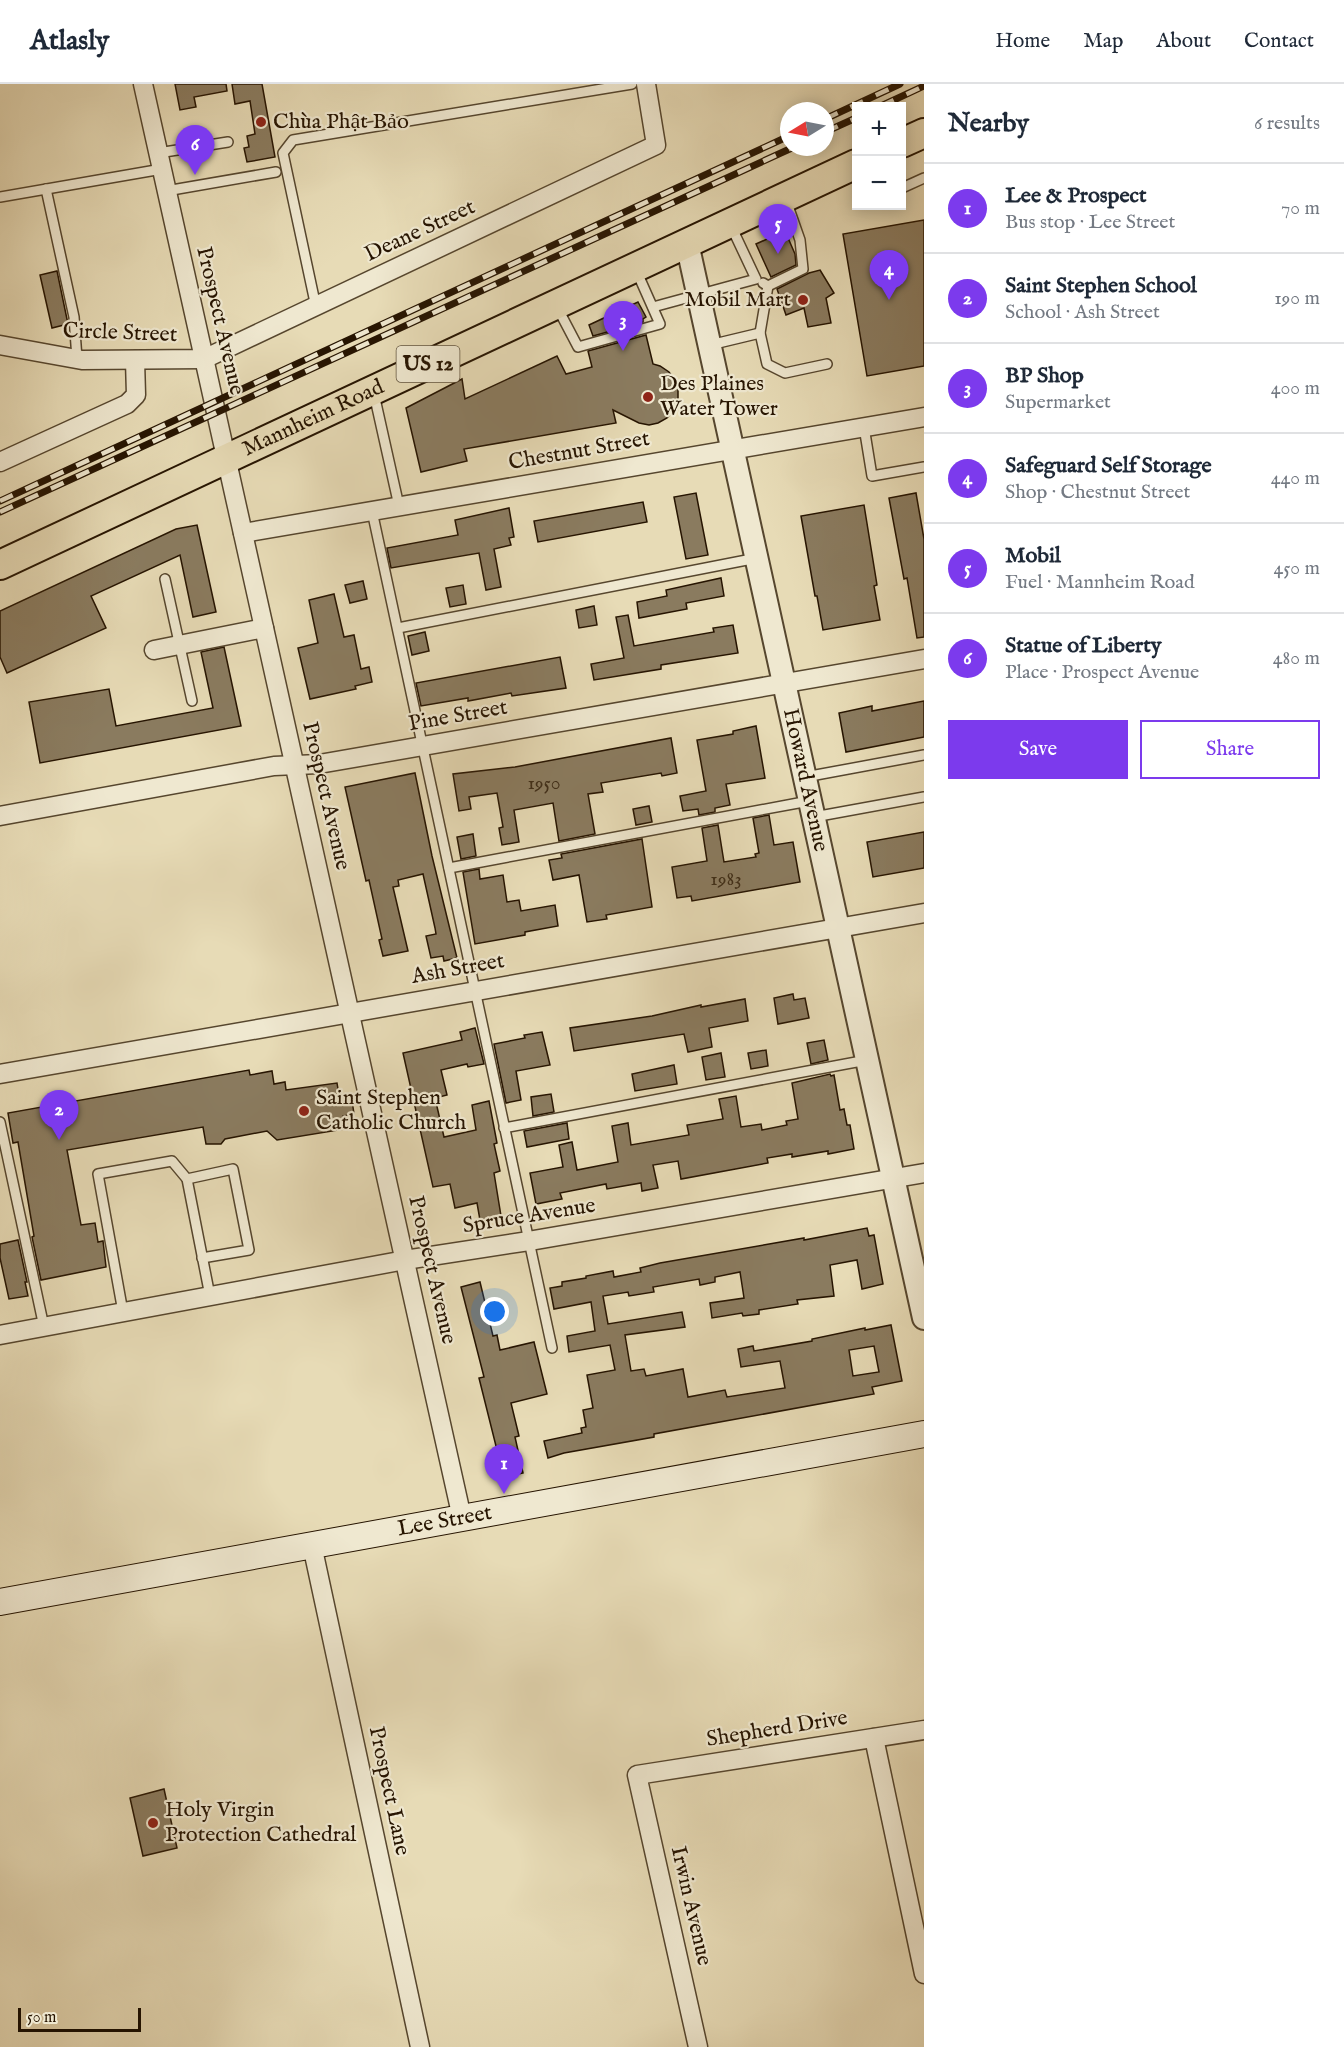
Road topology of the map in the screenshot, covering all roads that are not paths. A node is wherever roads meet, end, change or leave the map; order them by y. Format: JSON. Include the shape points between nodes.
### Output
{"nodes":[{"id":1,"x":143,"y":84,"type":"edge"},
{"id":2,"x":632,"y":84,"type":"edge"},
{"id":3,"x":646,"y":84,"type":"edge"},
{"id":4,"x":924,"y":132,"type":"edge"},
{"id":5,"x":906,"y":141,"type":"edge"},
{"id":6,"x":228,"y":142,"type":"dead end"},
{"id":7,"x":160,"y":161,"type":"junction"},
{"id":8,"x":852,"y":168,"type":"edge"},
{"id":9,"x":276,"y":172,"type":"dead end"},
{"id":10,"x":924,"y":178,"type":"edge"},
{"id":11,"x":906,"y":186,"type":"edge"},
{"id":12,"x":46,"y":189,"type":"junction"},
{"id":13,"x":166,"y":191,"type":"junction"},
{"id":14,"x":0,"y":196,"type":"edge"},
{"id":15,"x":785,"y":198,"type":"junction"},
{"id":16,"x":729,"y":223,"type":"junction"},
{"id":17,"x":687,"y":243,"type":"junction"},
{"id":18,"x":635,"y":267,"type":"junction"},
{"id":19,"x":756,"y":279,"type":"junction"},
{"id":20,"x":768,"y":286,"type":"junction"},
{"id":21,"x":699,"y":296,"type":"junction"},
{"id":22,"x":556,"y":305,"type":"junction"},
{"id":23,"x":315,"y":307,"type":"junction"},
{"id":24,"x":653,"y":307,"type":"junction"},
{"id":25,"x":760,"y":333,"type":"junction"},
{"id":26,"x":0,"y":345,"type":"edge"},
{"id":27,"x":710,"y":345,"type":"junction"},
{"id":28,"x":77,"y":359,"type":"junction"},
{"id":29,"x":204,"y":359,"type":"junction"},
{"id":30,"x":135,"y":360,"type":"junction"},
{"id":31,"x":827,"y":364,"type":"dead end"},
{"id":32,"x":373,"y":390,"type":"junction"},
{"id":33,"x":924,"y":417,"type":"edge"},
{"id":34,"x":864,"y":427,"type":"junction"},
{"id":35,"x":733,"y":449,"type":"junction"},
{"id":36,"x":226,"y":459,"type":"junction"},
{"id":37,"x":0,"y":462,"type":"edge"},
{"id":38,"x":924,"y":467,"type":"edge"},
{"id":39,"x":399,"y":506,"type":"junction"},
{"id":40,"x":372,"y":511,"type":"junction"},
{"id":41,"x":243,"y":533,"type":"junction"},
{"id":42,"x":757,"y":558,"type":"junction"},
{"id":43,"x":0,"y":565,"type":"edge"},
{"id":44,"x":165,"y":579,"type":"dead end"},
{"id":45,"x":398,"y":627,"type":"junction"},
{"id":46,"x":264,"y":628,"type":"junction"},
{"id":47,"x":181,"y":645,"type":"junction"},
{"id":48,"x":154,"y":650,"type":"dead end"},
{"id":49,"x":924,"y":659,"type":"edge"},
{"id":50,"x":784,"y":683,"type":"junction"},
{"id":51,"x":192,"y":700,"type":"dead end"},
{"id":52,"x":423,"y":746,"type":"junction"},
{"id":53,"x":924,"y":755,"type":"edge"},
{"id":54,"x":294,"y":765,"type":"junction"},
{"id":55,"x":805,"y":777,"type":"junction"},
{"id":56,"x":924,"y":797,"type":"edge"},
{"id":57,"x":812,"y":808,"type":"junction"},
{"id":58,"x":0,"y":816,"type":"edge"},
{"id":59,"x":449,"y":868,"type":"junction"},
{"id":60,"x":924,"y":913,"type":"edge"},
{"id":61,"x":838,"y":927,"type":"junction"},
{"id":62,"x":475,"y":990,"type":"junction"},
{"id":63,"x":349,"y":1012,"type":"junction"},
{"id":64,"x":867,"y":1060,"type":"junction"},
{"id":65,"x":0,"y":1074,"type":"edge"},
{"id":66,"x":0,"y":1122,"type":"edge"},
{"id":67,"x":504,"y":1128,"type":"junction"},
{"id":68,"x":924,"y":1173,"type":"edge"},
{"id":69,"x":893,"y":1178,"type":"junction"},
{"id":70,"x":187,"y":1179,"type":"junction"},
{"id":71,"x":529,"y":1241,"type":"junction"},
{"id":72,"x":202,"y":1258,"type":"junction"},
{"id":73,"x":405,"y":1260,"type":"junction"},
{"id":74,"x":210,"y":1296,"type":"junction"},
{"id":75,"x":123,"y":1312,"type":"junction"},
{"id":76,"x":924,"y":1318,"type":"edge"},
{"id":77,"x":44,"y":1327,"type":"junction"},
{"id":78,"x":0,"y":1335,"type":"edge"},
{"id":79,"x":552,"y":1348,"type":"dead end"},
{"id":80,"x":924,"y":1434,"type":"edge"},
{"id":81,"x":462,"y":1518,"type":"junction"},
{"id":82,"x":312,"y":1545,"type":"junction"},
{"id":83,"x":0,"y":1602,"type":"edge"},
{"id":84,"x":924,"y":1730,"type":"edge"},
{"id":85,"x":874,"y":1738,"type":"junction"},
{"id":86,"x":637,"y":1775,"type":"joint"},
{"id":87,"x":924,"y":1974,"type":"edge"},
{"id":88,"x":420,"y":2047,"type":"edge"},
{"id":89,"x":698,"y":2047,"type":"edge"}],
"edges":[{"from":1,"to":7,"type":"street","name":"Prospect Avenue"},
{"from":2,"to":23,"type":"lane","via":[[293,140],[283,153]]},
{"from":3,"to":23,"type":"street","name":"Deane Street","via":[[656,145]]},
{"from":4,"to":5,"type":"main road"},
{"from":6,"to":7,"type":"lane"},
{"from":7,"to":12,"type":"lane"},
{"from":7,"to":13,"type":"street","name":"Prospect Avenue"},
{"from":8,"to":15,"type":"main road","name":"Mannheim Road","number":"US 12"},
{"from":9,"to":13,"type":"lane"},
{"from":10,"to":11,"type":"lane"},
{"from":12,"to":14,"type":"lane"},
{"from":12,"to":28,"type":"lane","via":[[74,317]]},
{"from":13,"to":29,"type":"street","name":"Prospect Avenue"},
{"from":15,"to":16,"type":"main road","name":"Mannheim Road","number":"US 12"},
{"from":15,"to":20,"type":"lane","via":[[800,240],[803,269]]},
{"from":16,"to":17,"type":"main road","name":"Mannheim Road","number":"US 12"},
{"from":16,"to":19,"type":"lane"},
{"from":17,"to":18,"type":"main road","name":"Mannheim Road","number":"US 12"},
{"from":17,"to":21,"type":"street","name":"Howard Avenue"},
{"from":18,"to":22,"type":"main road","name":"Mannheim Road","number":"US 12"},
{"from":18,"to":24,"type":"lane"},
{"from":19,"to":20,"type":"lane"},
{"from":19,"to":21,"type":"lane"},
{"from":20,"to":25,"type":"lane"},
{"from":21,"to":24,"type":"lane"},
{"from":21,"to":27,"type":"street","name":"Howard Avenue"},
{"from":22,"to":24,"type":"lane","via":[[578,347],[660,324]]},
{"from":22,"to":32,"type":"main road","name":"Mannheim Road","number":"US 12"},
{"from":23,"to":29,"type":"street","name":"Deane Street"},
{"from":25,"to":27,"type":"lane"},
{"from":25,"to":31,"type":"lane","via":[[767,364],[785,372]]},
{"from":26,"to":28,"type":"street","name":"Circle Street"},
{"from":27,"to":35,"type":"street","name":"Howard Avenue"},
{"from":28,"to":30,"type":"street","name":"Circle Street"},
{"from":29,"to":30,"type":"street","name":"Circle Street"},
{"from":29,"to":36,"type":"street","name":"Prospect Avenue"},
{"from":30,"to":37,"type":"street","via":[[136,396],[127,404]]},
{"from":32,"to":36,"type":"main road","name":"Mannheim Road","number":"US 12"},
{"from":32,"to":39,"type":"lane"},
{"from":33,"to":34,"type":"street","name":"Chestnut Street"},
{"from":34,"to":35,"type":"street","name":"Chestnut Street"},
{"from":34,"to":38,"type":"lane","via":[[872,476]]},
{"from":35,"to":39,"type":"street","name":"Chestnut Street"},
{"from":35,"to":42,"type":"street","name":"Howard Avenue"},
{"from":36,"to":41,"type":"street","name":"Prospect Avenue"},
{"from":36,"to":43,"type":"main road","name":"Mannheim Road","number":"US 12"},
{"from":39,"to":40,"type":"street","name":"Chestnut Street"},
{"from":40,"to":41,"type":"street","name":"Chestnut Street"},
{"from":40,"to":45,"type":"lane"},
{"from":41,"to":46,"type":"street","name":"Prospect Avenue"},
{"from":42,"to":45,"type":"lane"},
{"from":42,"to":50,"type":"street","name":"Howard Avenue"},
{"from":44,"to":47,"type":"lane"},
{"from":45,"to":52,"type":"lane"},
{"from":46,"to":47,"type":"street"},
{"from":46,"to":54,"type":"street","name":"Prospect Avenue"},
{"from":47,"to":48,"type":"street"},
{"from":47,"to":51,"type":"lane"},
{"from":49,"to":50,"type":"street","name":"Pine Street"},
{"from":50,"to":52,"type":"street","name":"Pine Street"},
{"from":50,"to":55,"type":"street","name":"Howard Avenue"},
{"from":52,"to":54,"type":"street","name":"Pine Street"},
{"from":52,"to":59,"type":"lane"},
{"from":53,"to":55,"type":"lane"},
{"from":54,"to":58,"type":"street","name":"Pine Street"},
{"from":54,"to":63,"type":"street","name":"Prospect Avenue"},
{"from":55,"to":57,"type":"street","name":"Howard Avenue"},
{"from":56,"to":57,"type":"lane"},
{"from":57,"to":59,"type":"lane"},
{"from":57,"to":61,"type":"street","name":"Howard Avenue"},
{"from":59,"to":62,"type":"lane"},
{"from":60,"to":61,"type":"street","name":"Ash Street"},
{"from":61,"to":62,"type":"street","name":"Ash Street"},
{"from":61,"to":64,"type":"street","name":"Howard Avenue"},
{"from":62,"to":63,"type":"street","name":"Ash Street"},
{"from":62,"to":67,"type":"lane"},
{"from":63,"to":65,"type":"street","name":"Ash Street"},
{"from":63,"to":73,"type":"street","name":"Prospect Avenue"},
{"from":64,"to":67,"type":"lane"},
{"from":64,"to":69,"type":"street","name":"Howard Avenue"},
{"from":66,"to":77,"type":"lane"},
{"from":67,"to":71,"type":"lane"},
{"from":68,"to":69,"type":"street","name":"Spruce Avenue"},
{"from":69,"to":71,"type":"street","name":"Spruce Avenue"},
{"from":69,"to":76,"type":"street","name":"Howard Avenue"},
{"from":70,"to":72,"type":"lane"},
{"from":70,"to":72,"type":"lane","via":[[233,1169],[249,1250]]},
{"from":70,"to":75,"type":"lane","via":[[172,1161],[98,1174]]},
{"from":71,"to":73,"type":"street","name":"Spruce Avenue"},
{"from":71,"to":79,"type":"lane"},
{"from":72,"to":74,"type":"lane"},
{"from":73,"to":74,"type":"street","name":"Spruce Avenue"},
{"from":73,"to":81,"type":"street","name":"Prospect Avenue"},
{"from":74,"to":75,"type":"street","name":"Spruce Avenue"},
{"from":75,"to":77,"type":"street","name":"Spruce Avenue"},
{"from":77,"to":78,"type":"street","name":"Spruce Avenue"},
{"from":80,"to":81,"type":"main road","name":"Lee Street"},
{"from":81,"to":82,"type":"main road","name":"Lee Street"},
{"from":82,"to":83,"type":"main road","name":"Lee Street"},
{"from":82,"to":88,"type":"street","name":"Prospect Lane"},
{"from":84,"to":85,"type":"street","name":"Shepherd Drive"},
{"from":85,"to":86,"type":"street","name":"Shepherd Drive"},
{"from":85,"to":87,"type":"street"},
{"from":86,"to":89,"type":"street","name":"Irwin Avenue"}]}
